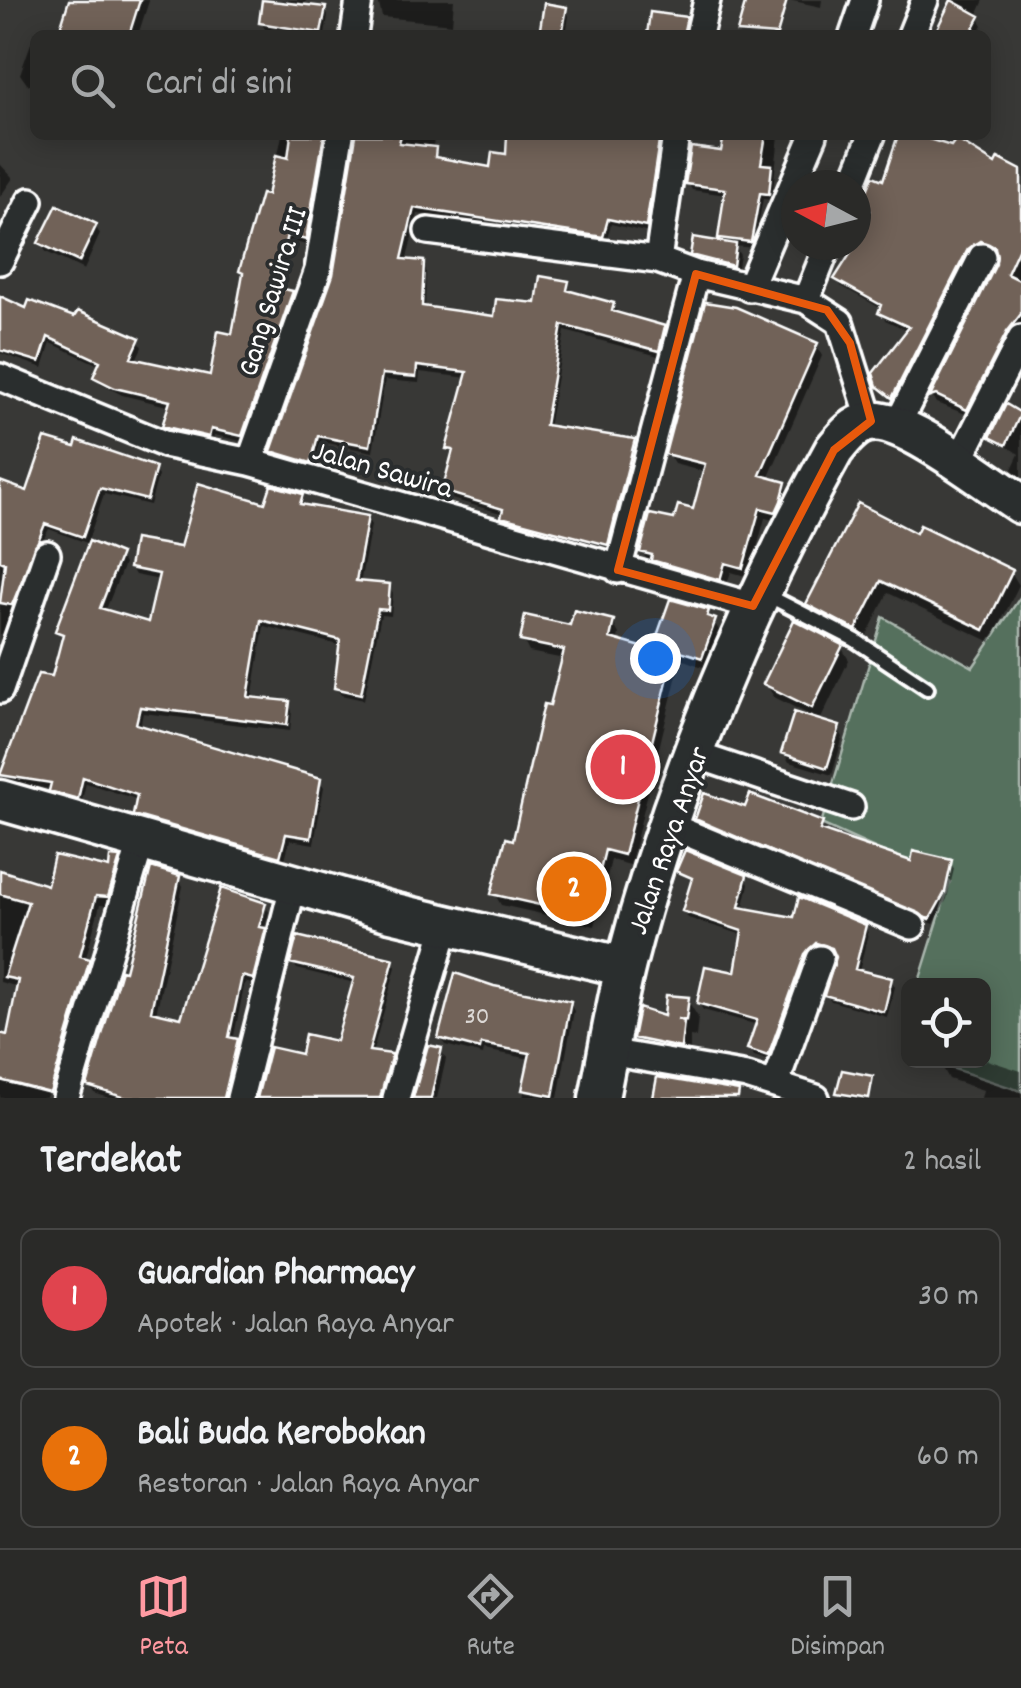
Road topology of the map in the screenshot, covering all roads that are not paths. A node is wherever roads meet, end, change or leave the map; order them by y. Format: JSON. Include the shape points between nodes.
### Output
{"nodes":[{"id":1,"x":359,"y":0,"type":"edge"},
{"id":2,"x":707,"y":0,"type":"edge"},
{"id":3,"x":865,"y":0,"type":"edge"},
{"id":4,"x":925,"y":0,"type":"edge"},
{"id":5,"x":355,"y":30,"type":"edge"},
{"id":6,"x":700,"y":30,"type":"edge"},
{"id":7,"x":854,"y":30,"type":"edge"},
{"id":8,"x":913,"y":30,"type":"edge"},
{"id":9,"x":339,"y":140,"type":"edge"},
{"id":10,"x":675,"y":140,"type":"edge"},
{"id":11,"x":812,"y":140,"type":"edge"},
{"id":12,"x":870,"y":140,"type":"edge"},
{"id":13,"x":858,"y":170,"type":"edge"},
{"id":14,"x":30,"y":201,"type":"dead end"},
{"id":15,"x":428,"y":232,"type":"dead end"},
{"id":16,"x":982,"y":257,"type":"dead end"},
{"id":17,"x":658,"y":260,"type":"junction"},
{"id":18,"x":822,"y":260,"type":"edge"},
{"id":19,"x":0,"y":261,"type":"edge"},
{"id":20,"x":696,"y":274,"type":"junction"},
{"id":21,"x":749,"y":288,"type":"junction"},
{"id":22,"x":806,"y":300,"type":"junction"},
{"id":23,"x":1021,"y":339,"type":"edge"},
{"id":24,"x":0,"y":376,"type":"edge"},
{"id":25,"x":884,"y":424,"type":"junction"},
{"id":26,"x":945,"y":455,"type":"junction"},
{"id":27,"x":250,"y":462,"type":"junction"},
{"id":28,"x":1021,"y":504,"type":"edge"},
{"id":29,"x":47,"y":554,"type":"dead end"},
{"id":30,"x":618,"y":570,"type":"junction"},
{"id":31,"x":757,"y":599,"type":"junction"},
{"id":32,"x":927,"y":688,"type":"dead end"},
{"id":33,"x":0,"y":690,"type":"edge"},
{"id":34,"x":696,"y":755,"type":"junction"},
{"id":35,"x":0,"y":800,"type":"edge"},
{"id":36,"x":851,"y":807,"type":"dead end"},
{"id":37,"x":668,"y":825,"type":"junction"},
{"id":38,"x":142,"y":839,"type":"junction"},
{"id":39,"x":294,"y":882,"type":"junction"},
{"id":40,"x":446,"y":926,"type":"junction"},
{"id":41,"x":912,"y":926,"type":"dead end"},
{"id":42,"x":820,"y":960,"type":"dead end"},
{"id":43,"x":625,"y":967,"type":"junction"},
{"id":44,"x":608,"y":1052,"type":"junction"},
{"id":45,"x":775,"y":1085,"type":"junction"},
{"id":46,"x":66,"y":1098,"type":"edge"},
{"id":47,"x":240,"y":1098,"type":"edge"},
{"id":48,"x":396,"y":1098,"type":"edge"},
{"id":49,"x":599,"y":1098,"type":"edge"},
{"id":50,"x":816,"y":1098,"type":"edge"}],
"edges":[{"from":1,"to":5,"type":"street"},
{"from":2,"to":6,"type":"street"},
{"from":3,"to":7,"type":"street"},
{"from":4,"to":8,"type":"street"},
{"from":9,"to":27,"type":"street","name":"Gang Sawira III","via":[[318,270]]},
{"from":10,"to":17,"type":"street"},
{"from":11,"to":21,"type":"street"},
{"from":12,"to":13,"type":"street"},
{"from":14,"to":19,"type":"street"},
{"from":15,"to":17,"type":"street"},
{"from":16,"to":25,"type":"street"},
{"from":17,"to":20,"type":"street"},
{"from":18,"to":22,"type":"street"},
{"from":20,"to":21,"type":"street"},
{"from":20,"to":30,"type":"street"},
{"from":21,"to":22,"type":"street"},
{"from":22,"to":25,"type":"street","via":[[840,322]]},
{"from":23,"to":26,"type":"street"},
{"from":24,"to":27,"type":"street","name":"Jalan Sawira","via":[[164,444]]},
{"from":25,"to":26,"type":"street"},
{"from":25,"to":31,"type":"street","name":"Jalan Raya Anyar","via":[[850,432],[834,450]]},
{"from":26,"to":28,"type":"street"},
{"from":27,"to":30,"type":"street","name":"Jalan Sawira"},
{"from":29,"to":33,"type":"street"},
{"from":30,"to":31,"type":"street","name":"Jalan Sawira"},
{"from":31,"to":32,"type":"lane","via":[[855,640]]},
{"from":31,"to":34,"type":"street","name":"Jalan Raya Anyar"},
{"from":34,"to":36,"type":"street"},
{"from":34,"to":37,"type":"street","name":"Jalan Raya Anyar"},
{"from":35,"to":38,"type":"street","name":"Jalan Raya Anyar"},
{"from":37,"to":41,"type":"street"},
{"from":37,"to":43,"type":"street","name":"Jalan Raya Anyar"},
{"from":38,"to":39,"type":"street","name":"Jalan Raya Anyar"},
{"from":38,"to":46,"type":"street"},
{"from":39,"to":40,"type":"street","name":"Jalan Raya Anyar"},
{"from":39,"to":47,"type":"street"},
{"from":40,"to":43,"type":"street","name":"Jalan Raya Anyar"},
{"from":40,"to":48,"type":"street"},
{"from":42,"to":45,"type":"street"},
{"from":43,"to":44,"type":"street"},
{"from":44,"to":45,"type":"street"},
{"from":44,"to":49,"type":"street"},
{"from":45,"to":50,"type":"street"}]}
